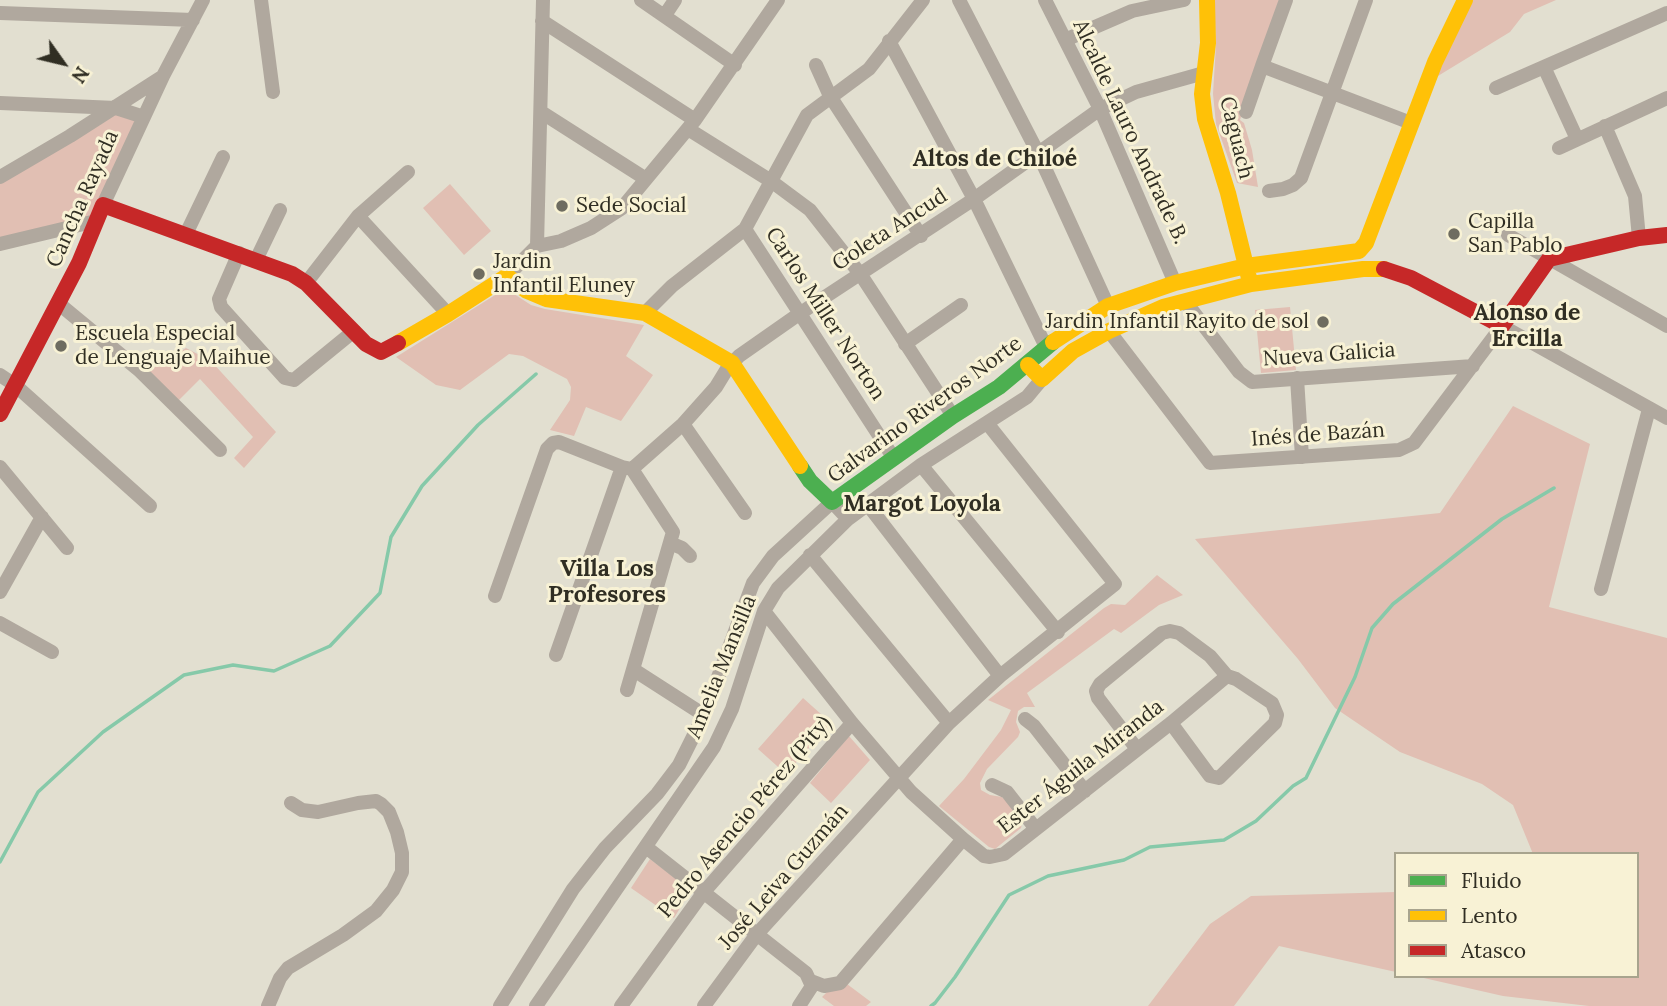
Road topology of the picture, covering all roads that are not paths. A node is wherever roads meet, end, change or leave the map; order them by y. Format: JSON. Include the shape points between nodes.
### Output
{"nodes":[{"id":1,"x":203,"y":0,"type":"edge"},
{"id":2,"x":261,"y":0,"type":"edge"},
{"id":3,"x":543,"y":0,"type":"edge"},
{"id":4,"x":641,"y":0,"type":"edge"},
{"id":5,"x":675,"y":0,"type":"edge"},
{"id":6,"x":778,"y":0,"type":"edge"},
{"id":7,"x":923,"y":0,"type":"edge"},
{"id":8,"x":959,"y":0,"type":"edge"},
{"id":9,"x":1045,"y":0,"type":"edge"},
{"id":10,"x":1184,"y":0,"type":"edge"},
{"id":11,"x":1207,"y":0,"type":"edge"},
{"id":12,"x":1286,"y":0,"type":"edge"},
{"id":13,"x":1366,"y":0,"type":"edge"},
{"id":14,"x":1465,"y":0,"type":"edge"},
{"id":15,"x":0,"y":13,"type":"edge"},
{"id":16,"x":1667,"y":13,"type":"edge"},
{"id":17,"x":665,"y":15,"type":"junction"},
{"id":18,"x":193,"y":20,"type":"junction"},
{"id":19,"x":542,"y":21,"type":"junction"},
{"id":20,"x":1065,"y":40,"type":"junction"},
{"id":21,"x":888,"y":41,"type":"junction"},
{"id":22,"x":735,"y":65,"type":"junction"},
{"id":23,"x":816,"y":65,"type":"dead end"},
{"id":24,"x":1262,"y":66,"type":"junction"},
{"id":25,"x":1544,"y":67,"type":"junction"},
{"id":26,"x":1204,"y":73,"type":"junction"},
{"id":27,"x":163,"y":76,"type":"junction"},
{"id":28,"x":1496,"y":88,"type":"dead end"},
{"id":29,"x":273,"y":92,"type":"dead end"},
{"id":30,"x":1332,"y":93,"type":"junction"},
{"id":31,"x":830,"y":96,"type":"junction"},
{"id":32,"x":1667,"y":98,"type":"edge"},
{"id":33,"x":0,"y":103,"type":"edge"},
{"id":34,"x":116,"y":108,"type":"junction"},
{"id":35,"x":1100,"y":109,"type":"junction"},
{"id":36,"x":541,"y":112,"type":"junction"},
{"id":37,"x":1245,"y":112,"type":"dead end"},
{"id":38,"x":144,"y":117,"type":"junction"},
{"id":39,"x":1411,"y":123,"type":"junction"},
{"id":40,"x":692,"y":125,"type":"junction"},
{"id":41,"x":1605,"y":126,"type":"junction"},
{"id":42,"x":1577,"y":139,"type":"junction"},
{"id":43,"x":1559,"y":148,"type":"dead end"},
{"id":44,"x":1038,"y":153,"type":"junction"},
{"id":45,"x":223,"y":157,"type":"dead end"},
{"id":46,"x":408,"y":172,"type":"dead end"},
{"id":47,"x":0,"y":177,"type":"edge"},
{"id":48,"x":646,"y":179,"type":"junction"},
{"id":49,"x":771,"y":181,"type":"junction"},
{"id":50,"x":1269,"y":191,"type":"dead end"},
{"id":51,"x":974,"y":199,"type":"junction"},
{"id":52,"x":103,"y":205,"type":"junction"},
{"id":53,"x":280,"y":210,"type":"dead end"},
{"id":54,"x":358,"y":216,"type":"junction"},
{"id":55,"x":96,"y":221,"type":"junction"},
{"id":56,"x":745,"y":229,"type":"junction"},
{"id":57,"x":187,"y":234,"type":"junction"},
{"id":58,"x":1508,"y":235,"type":"dead end"},
{"id":59,"x":921,"y":236,"type":"junction"},
{"id":60,"x":1666,"y":236,"type":"edge"},
{"id":61,"x":1639,"y":238,"type":"junction"},
{"id":62,"x":0,"y":244,"type":"edge"},
{"id":63,"x":537,"y":246,"type":"junction"},
{"id":64,"x":239,"y":253,"type":"junction"},
{"id":65,"x":1549,"y":259,"type":"junction"},
{"id":66,"x":257,"y":260,"type":"junction"},
{"id":67,"x":1246,"y":267,"type":"junction"},
{"id":68,"x":861,"y":275,"type":"junction"},
{"id":69,"x":507,"y":276,"type":"junction"},
{"id":70,"x":306,"y":283,"type":"junction"},
{"id":71,"x":1175,"y":283,"type":"junction"},
{"id":72,"x":1251,"y":284,"type":"junction"},
{"id":73,"x":1185,"y":301,"type":"junction"},
{"id":74,"x":58,"y":303,"type":"junction"},
{"id":75,"x":961,"y":305,"type":"dead end"},
{"id":76,"x":1108,"y":306,"type":"junction"},
{"id":77,"x":645,"y":313,"type":"junction"},
{"id":78,"x":448,"y":314,"type":"junction"},
{"id":79,"x":799,"y":314,"type":"junction"},
{"id":80,"x":1502,"y":326,"type":"junction"},
{"id":81,"x":1667,"y":326,"type":"edge"},
{"id":82,"x":354,"y":331,"type":"junction"},
{"id":83,"x":1109,"y":331,"type":"junction"},
{"id":84,"x":905,"y":344,"type":"junction"},
{"id":85,"x":1046,"y":346,"type":"junction"},
{"id":86,"x":732,"y":363,"type":"junction"},
{"id":87,"x":1028,"y":365,"type":"junction"},
{"id":88,"x":1473,"y":366,"type":"junction"},
{"id":89,"x":0,"y":375,"type":"edge"},
{"id":90,"x":1297,"y":378,"type":"junction"},
{"id":91,"x":1042,"y":379,"type":"junction"},
{"id":92,"x":15,"y":385,"type":"junction"},
{"id":93,"x":1649,"y":408,"type":"junction"},
{"id":94,"x":0,"y":414,"type":"edge"},
{"id":95,"x":953,"y":416,"type":"junction"},
{"id":96,"x":1667,"y":418,"type":"edge"},
{"id":97,"x":987,"y":423,"type":"junction"},
{"id":98,"x":683,"y":424,"type":"junction"},
{"id":99,"x":220,"y":450,"type":"dead end"},
{"id":100,"x":893,"y":457,"type":"junction"},
{"id":101,"x":1302,"y":457,"type":"junction"},
{"id":102,"x":921,"y":465,"type":"junction"},
{"id":103,"x":0,"y":467,"type":"edge"},
{"id":104,"x":627,"y":468,"type":"junction"},
{"id":105,"x":832,"y":502,"type":"junction"},
{"id":106,"x":868,"y":505,"type":"junction"},
{"id":107,"x":150,"y":506,"type":"dead end"},
{"id":108,"x":746,"y":513,"type":"dead end"},
{"id":109,"x":42,"y":517,"type":"junction"},
{"id":110,"x":848,"y":519,"type":"junction"},
{"id":111,"x":672,"y":538,"type":"junction"},
{"id":112,"x":67,"y":548,"type":"dead end"},
{"id":113,"x":810,"y":555,"type":"junction"},
{"id":114,"x":690,"y":556,"type":"dead end"},
{"id":115,"x":1601,"y":589,"type":"dead end"},
{"id":116,"x":0,"y":592,"type":"edge"},
{"id":117,"x":495,"y":596,"type":"dead end"},
{"id":118,"x":764,"y":611,"type":"junction"},
{"id":119,"x":0,"y":623,"type":"edge"},
{"id":120,"x":1058,"y":632,"type":"junction"},
{"id":121,"x":52,"y":652,"type":"dead end"},
{"id":122,"x":556,"y":655,"type":"dead end"},
{"id":123,"x":634,"y":670,"type":"junction"},
{"id":124,"x":1000,"y":676,"type":"junction"},
{"id":125,"x":1227,"y":676,"type":"junction"},
{"id":126,"x":626,"y":690,"type":"dead end"},
{"id":127,"x":704,"y":715,"type":"junction"},
{"id":128,"x":1025,"y":719,"type":"dead end"},
{"id":129,"x":852,"y":723,"type":"junction"},
{"id":130,"x":950,"y":723,"type":"junction"},
{"id":131,"x":1171,"y":723,"type":"junction"},
{"id":132,"x":1137,"y":749,"type":"junction"},
{"id":133,"x":900,"y":779,"type":"junction"},
{"id":134,"x":992,"y":785,"type":"dead end"},
{"id":135,"x":1085,"y":791,"type":"junction"},
{"id":136,"x":291,"y":803,"type":"dead end"},
{"id":137,"x":1036,"y":829,"type":"junction"},
{"id":138,"x":963,"y":839,"type":"junction"},
{"id":139,"x":646,"y":847,"type":"junction"},
{"id":140,"x":703,"y":893,"type":"junction"},
{"id":141,"x":757,"y":934,"type":"junction"},
{"id":142,"x":811,"y":981,"type":"junction"},
{"id":143,"x":268,"y":1006,"type":"edge"},
{"id":144,"x":500,"y":1006,"type":"edge"},
{"id":145,"x":536,"y":1006,"type":"edge"},
{"id":146,"x":621,"y":1006,"type":"edge"},
{"id":147,"x":704,"y":1006,"type":"edge"},
{"id":148,"x":799,"y":1006,"type":"edge"}],
"edges":[{"from":1,"to":18,"type":"street","name":"Cancha Rayada"},
{"from":2,"to":29,"type":"street"},
{"from":3,"to":19,"type":"street"},
{"from":4,"to":17,"type":"street"},
{"from":5,"to":17,"type":"street"},
{"from":6,"to":22,"type":"street"},
{"from":7,"to":21,"type":"street"},
{"from":8,"to":44,"type":"street"},
{"from":9,"to":20,"type":"street","name":"Alcalde Lauro Andrade B."},
{"from":10,"to":20,"type":"street","via":[[1132,11]]},
{"from":11,"to":26,"type":"street","name":"Caguach"},
{"from":12,"to":24,"type":"street"},
{"from":13,"to":30,"type":"street"},
{"from":14,"to":39,"type":"street","name":"Galvarino Riveros Norte"},
{"from":15,"to":18,"type":"street"},
{"from":16,"to":25,"type":"street"},
{"from":17,"to":22,"type":"street"},
{"from":18,"to":27,"type":"street","name":"Cancha Rayada"},
{"from":19,"to":36,"type":"street"},
{"from":19,"to":40,"type":"street"},
{"from":20,"to":35,"type":"street","name":"Alcalde Lauro Andrade B."},
{"from":21,"to":31,"type":"street","via":[[869,69]]},
{"from":21,"to":51,"type":"street"},
{"from":22,"to":40,"type":"street"},
{"from":23,"to":31,"type":"street"},
{"from":24,"to":30,"type":"street"},
{"from":24,"to":37,"type":"street"},
{"from":25,"to":28,"type":"street"},
{"from":25,"to":42,"type":"street"},
{"from":26,"to":35,"type":"street","name":"Goleta Ancud","via":[[1136,92]]},
{"from":26,"to":67,"type":"street","name":"Caguach","via":[[1205,119]]},
{"from":27,"to":34,"type":"street"},
{"from":27,"to":38,"type":"street","name":"Cancha Rayada"},
{"from":30,"to":39,"type":"street"},
{"from":30,"to":50,"type":"street","via":[[1301,178]]},
{"from":31,"to":49,"type":"street","via":[[807,115]]},
{"from":31,"to":59,"type":"street"},
{"from":32,"to":41,"type":"street"},
{"from":33,"to":34,"type":"street"},
{"from":34,"to":38,"type":"street"},
{"from":34,"to":47,"type":"street"},
{"from":35,"to":44,"type":"street","name":"Goleta Ancud"},
{"from":35,"to":71,"type":"street","name":"Alcalde Lauro Andrade B."},
{"from":36,"to":48,"type":"street"},
{"from":36,"to":63,"type":"street"},
{"from":38,"to":52,"type":"street","name":"Cancha Rayada"},
{"from":39,"to":67,"type":"street","name":"Galvarino Riveros Norte","via":[[1359,251]]},
{"from":40,"to":48,"type":"street"},
{"from":40,"to":49,"type":"street"},
{"from":41,"to":42,"type":"street"},
{"from":41,"to":61,"type":"street","via":[[1635,196]]},
{"from":42,"to":43,"type":"street"},
{"from":44,"to":51,"type":"street","name":"Goleta Ancud"},
{"from":44,"to":76,"type":"street"},
{"from":45,"to":57,"type":"street"},
{"from":46,"to":54,"type":"street"},
{"from":48,"to":63,"type":"street","via":[[622,208],[591,228]]},
{"from":49,"to":56,"type":"street"},
{"from":49,"to":68,"type":"street","via":[[810,210]]},
{"from":51,"to":59,"type":"street","name":"Goleta Ancud"},
{"from":51,"to":85,"type":"street"},
{"from":52,"to":55,"type":"street","name":"Cancha Rayada"},
{"from":52,"to":57,"type":"street"},
{"from":53,"to":66,"type":"street"},
{"from":54,"to":70,"type":"street"},
{"from":54,"to":78,"type":"street"},
{"from":55,"to":62,"type":"street"},
{"from":55,"to":74,"type":"street","name":"Cancha Rayada"},
{"from":56,"to":77,"type":"street"},
{"from":56,"to":79,"type":"street","name":"Carlos Miller Norton"},
{"from":57,"to":64,"type":"street"},
{"from":58,"to":65,"type":"street"},
{"from":59,"to":68,"type":"street","name":"Goleta Ancud"},
{"from":60,"to":61,"type":"street"},
{"from":61,"to":65,"type":"street"},
{"from":63,"to":69,"type":"street"},
{"from":64,"to":66,"type":"street"},
{"from":64,"to":82,"type":"street","via":[[219,299],[221,307],[285,378],[294,380]]},
{"from":65,"to":80,"type":"street","name":"Inés de Bazán"},
{"from":65,"to":81,"type":"street"},
{"from":66,"to":70,"type":"street"},
{"from":67,"to":71,"type":"street","name":"Galvarino Riveros Norte"},
{"from":67,"to":72,"type":"street","name":"Caguach"},
{"from":68,"to":79,"type":"street","name":"Goleta Ancud"},
{"from":68,"to":84,"type":"street"},
{"from":69,"to":77,"type":"street","via":[[546,299]]},
{"from":69,"to":78,"type":"street"},
{"from":70,"to":82,"type":"street"},
{"from":71,"to":76,"type":"street","name":"Galvarino Riveros Norte"},
{"from":72,"to":73,"type":"street"},
{"from":72,"to":80,"type":"street","via":[[1387,269]]},
{"from":73,"to":83,"type":"street"},
{"from":73,"to":90,"type":"street","name":"Nueva Galicia","via":[[1239,372],[1252,382]]},
{"from":74,"to":92,"type":"street","name":"Cancha Rayada"},
{"from":74,"to":99,"type":"street","via":[[139,370]]},
{"from":75,"to":84,"type":"street"},
{"from":76,"to":85,"type":"street","name":"Galvarino Riveros Norte"},
{"from":77,"to":86,"type":"street"},
{"from":78,"to":82,"type":"street","via":[[384,357]]},
{"from":79,"to":86,"type":"street","name":"Goleta Ancud"},
{"from":79,"to":100,"type":"street","name":"Carlos Miller Norton"},
{"from":80,"to":88,"type":"street","name":"Inés de Bazán"},
{"from":80,"to":93,"type":"street"},
{"from":83,"to":91,"type":"street","via":[[1073,351]]},
{"from":83,"to":101,"type":"street","name":"Inés de Bazán","via":[[1210,463]]},
{"from":84,"to":95,"type":"street"},
{"from":85,"to":87,"type":"street","name":"Galvarino Riveros Norte"},
{"from":86,"to":98,"type":"street","name":"Goleta Ancud"},
{"from":86,"to":105,"type":"street","via":[[810,481]]},
{"from":87,"to":91,"type":"street"},
{"from":87,"to":95,"type":"street","name":"Galvarino Riveros Norte"},
{"from":88,"to":90,"type":"street","name":"Nueva Galicia"},
{"from":88,"to":101,"type":"street","name":"Inés de Bazán","via":[[1414,443],[1399,450]]},
{"from":89,"to":92,"type":"street"},
{"from":90,"to":101,"type":"street"},
{"from":91,"to":97,"type":"street","name":"Amelia Mansilla","via":[[1027,397]]},
{"from":92,"to":94,"type":"street","name":"Cancha Rayada"},
{"from":92,"to":107,"type":"street"},
{"from":93,"to":96,"type":"street"},
{"from":93,"to":115,"type":"street"},
{"from":95,"to":100,"type":"street","name":"Galvarino Riveros Norte"},
{"from":97,"to":102,"type":"street","name":"Amelia Mansilla"},
{"from":97,"to":120,"type":"street","name":"José Leiva Guzmán","via":[[1115,584]]},
{"from":98,"to":104,"type":"street","name":"Goleta Ancud"},
{"from":98,"to":108,"type":"street"},
{"from":100,"to":105,"type":"street","name":"Galvarino Riveros Norte"},
{"from":102,"to":106,"type":"street","name":"Amelia Mansilla"},
{"from":102,"to":120,"type":"street"},
{"from":103,"to":109,"type":"street"},
{"from":104,"to":111,"type":"street"},
{"from":104,"to":117,"type":"street","via":[[552,443]]},
{"from":104,"to":122,"type":"street"},
{"from":105,"to":110,"type":"street"},
{"from":105,"to":127,"type":"street","name":"Galvarino Riveros Norte","via":[[773,556],[752,583]]},
{"from":106,"to":110,"type":"street","name":"Amelia Mansilla"},
{"from":106,"to":124,"type":"street"},
{"from":109,"to":112,"type":"street"},
{"from":109,"to":116,"type":"street"},
{"from":110,"to":113,"type":"street","name":"Amelia Mansilla"},
{"from":111,"to":114,"type":"street"},
{"from":111,"to":123,"type":"street"},
{"from":113,"to":118,"type":"street","name":"Amelia Mansilla","via":[[778,588]]},
{"from":113,"to":130,"type":"street"},
{"from":118,"to":129,"type":"street","name":"Ester Águila Miranda"},
{"from":118,"to":139,"type":"street","name":"Amelia Mansilla","via":[[732,709],[714,747]]},
{"from":119,"to":121,"type":"street"},
{"from":120,"to":124,"type":"street","name":"José Leiva Guzmán"},
{"from":123,"to":126,"type":"street"},
{"from":123,"to":127,"type":"street"},
{"from":124,"to":130,"type":"street","name":"José Leiva Guzmán"},
{"from":125,"to":131,"type":"street","name":"Ester Águila Miranda"},
{"from":125,"to":131,"type":"street","via":[[1272,704],[1277,715],[1275,723],[1219,778],[1210,776]]},
{"from":125,"to":132,"type":"street","via":[[1210,656],[1179,633],[1162,633],[1096,691]]},
{"from":127,"to":144,"type":"street","name":"Galvarino Riveros Norte","via":[[679,765],[573,889]]},
{"from":128,"to":135,"type":"street"},
{"from":129,"to":133,"type":"street","name":"Ester Águila Miranda"},
{"from":129,"to":140,"type":"street","name":"Pedro Asencio Pérez (Pity)"},
{"from":130,"to":133,"type":"street","name":"José Leiva Guzmán"},
{"from":131,"to":132,"type":"street","name":"Ester Águila Miranda"},
{"from":132,"to":135,"type":"street","name":"Ester Águila Miranda"},
{"from":133,"to":138,"type":"street","name":"Ester Águila Miranda"},
{"from":133,"to":141,"type":"street","name":"José Leiva Guzmán"},
{"from":134,"to":137,"type":"street","via":[[1007,792]]},
{"from":135,"to":137,"type":"street","name":"Ester Águila Miranda"},
{"from":136,"to":143,"type":"street","via":[[317,812],[358,803],[381,804],[397,832],[402,872],[376,911],[288,968]]},
{"from":137,"to":138,"type":"street","name":"Ester Águila Miranda","via":[[997,857],[984,856]]},
{"from":138,"to":142,"type":"street","via":[[843,981],[824,986]]},
{"from":139,"to":140,"type":"street"},
{"from":139,"to":145,"type":"street","name":"Amelia Mansilla"},
{"from":140,"to":141,"type":"street"},
{"from":140,"to":146,"type":"street","name":"Pedro Asencio Pérez (Pity)"},
{"from":141,"to":142,"type":"street"},
{"from":141,"to":147,"type":"street","name":"José Leiva Guzmán"},
{"from":142,"to":148,"type":"street","via":[[810,992]]}]}
